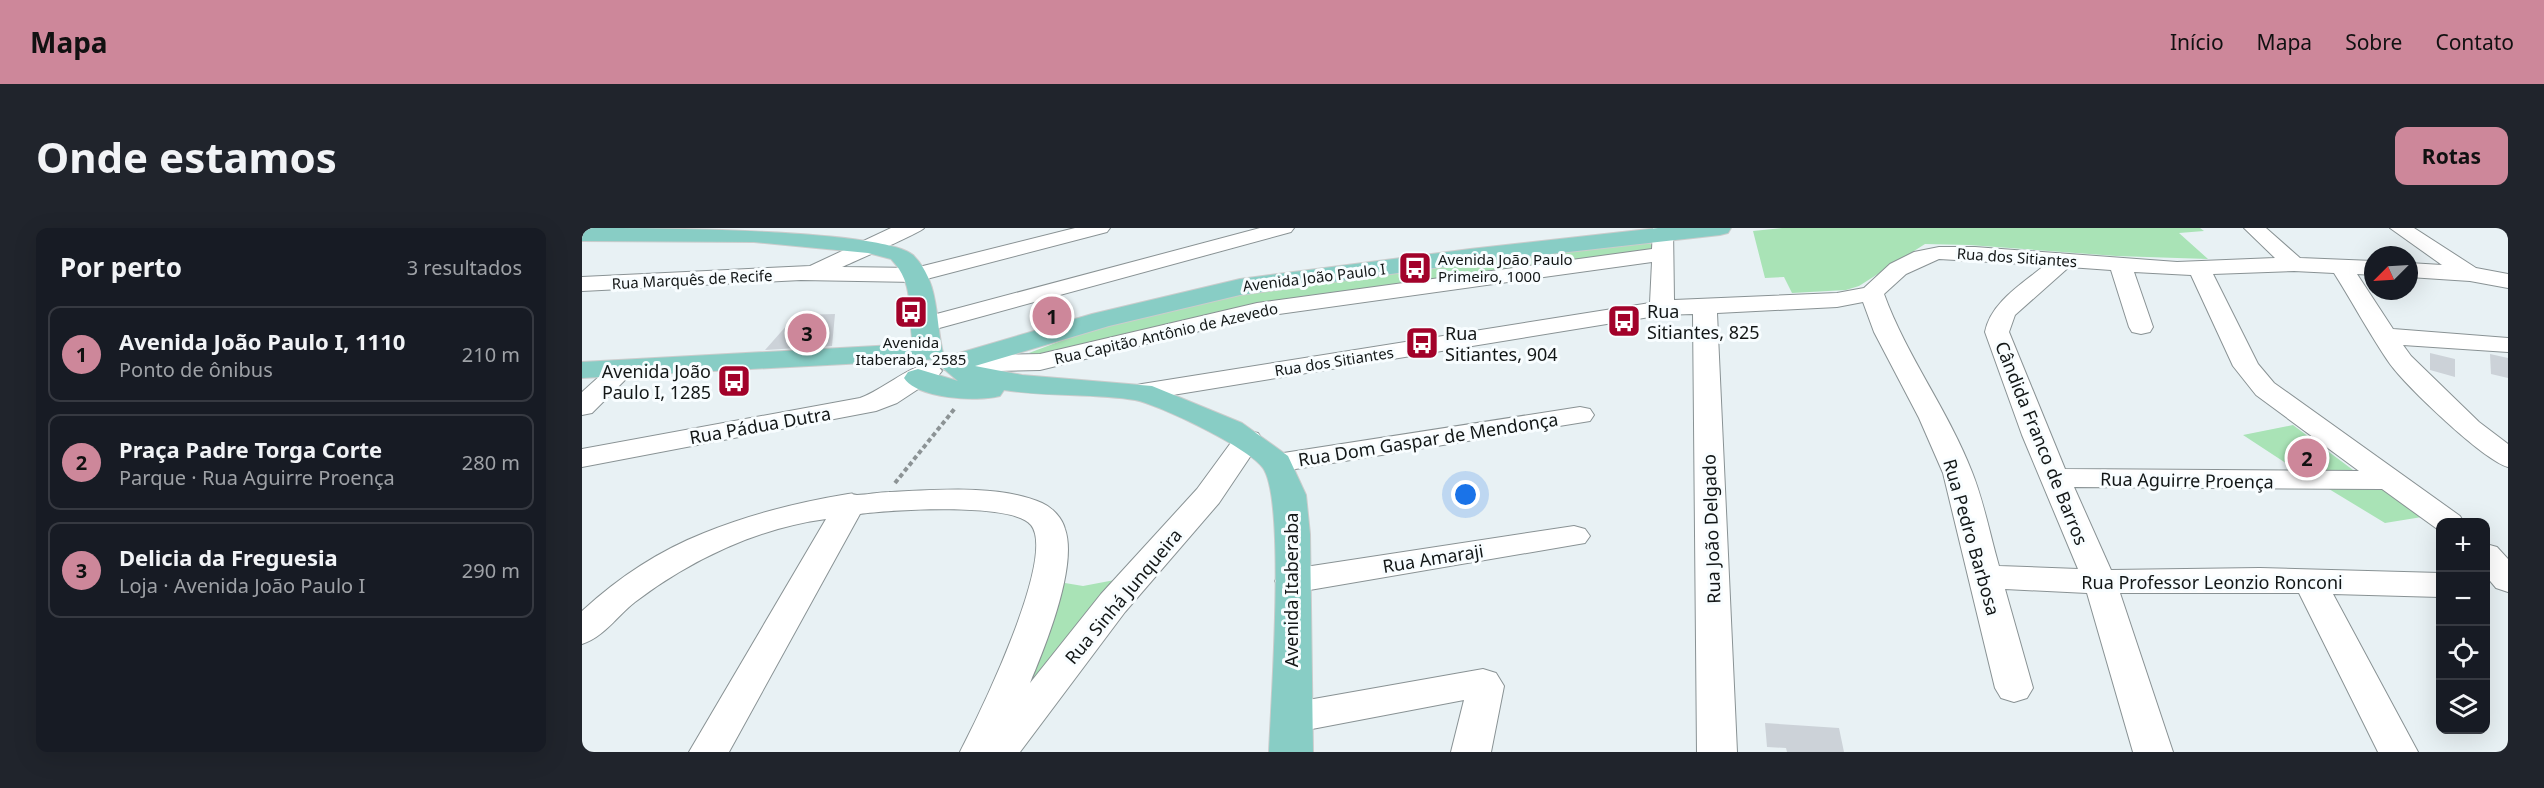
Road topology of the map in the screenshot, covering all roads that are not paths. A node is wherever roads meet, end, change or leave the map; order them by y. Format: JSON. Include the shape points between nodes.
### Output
{"nodes":[{"id":1,"x":1100,"y":228,"type":"edge"},
{"id":2,"x":1284,"y":228,"type":"edge"},
{"id":3,"x":1720,"y":228,"type":"edge"},
{"id":4,"x":2254,"y":228,"type":"edge"},
{"id":5,"x":2400,"y":228,"type":"edge"},
{"id":6,"x":582,"y":234,"type":"edge"},
{"id":7,"x":901,"y":236,"type":"edge"},
{"id":8,"x":1659,"y":236,"type":"edge"},
{"id":9,"x":869,"y":246,"type":"junction"},
{"id":10,"x":2064,"y":260,"type":"junction"},
{"id":11,"x":2294,"y":264,"type":"junction"},
{"id":12,"x":2121,"y":266,"type":"junction"},
{"id":13,"x":2341,"y":266,"type":"junction"},
{"id":14,"x":844,"y":267,"type":"junction"},
{"id":15,"x":2364,"y":267,"type":"edge"},
{"id":16,"x":2199,"y":269,"type":"junction"},
{"id":17,"x":2418,"y":271,"type":"edge"},
{"id":18,"x":915,"y":274,"type":"junction"},
{"id":19,"x":2470,"y":274,"type":"junction"},
{"id":20,"x":2508,"y":281,"type":"edge"},
{"id":21,"x":582,"y":284,"type":"edge"},
{"id":22,"x":1872,"y":293,"type":"junction"},
{"id":23,"x":1705,"y":306,"type":"junction"},
{"id":24,"x":1662,"y":308,"type":"junction"},
{"id":25,"x":930,"y":316,"type":"junction"},
{"id":26,"x":2141,"y":327,"type":"dead end"},
{"id":27,"x":2386,"y":336,"type":"junction"},
{"id":28,"x":2508,"y":345,"type":"edge"},
{"id":29,"x":933,"y":364,"type":"junction"},
{"id":30,"x":582,"y":370,"type":"edge"},
{"id":31,"x":1044,"y":374,"type":"junction"},
{"id":32,"x":605,"y":377,"type":"edge"},
{"id":33,"x":1142,"y":392,"type":"junction"},
{"id":34,"x":582,"y":407,"type":"edge"},
{"id":35,"x":1580,"y":415,"type":"dead end"},
{"id":36,"x":1248,"y":439,"type":"junction"},
{"id":37,"x":582,"y":458,"type":"edge"},
{"id":38,"x":2508,"y":458,"type":"edge"},
{"id":39,"x":1277,"y":463,"type":"junction"},
{"id":40,"x":2055,"y":478,"type":"junction"},
{"id":41,"x":2392,"y":479,"type":"junction"},
{"id":42,"x":866,"y":502,"type":"junction"},
{"id":43,"x":2444,"y":518,"type":"edge"},
{"id":44,"x":1574,"y":536,"type":"dead end"},
{"id":45,"x":2490,"y":560,"type":"edge"},
{"id":46,"x":1983,"y":577,"type":"junction"},
{"id":47,"x":2508,"y":580,"type":"edge"},
{"id":48,"x":1292,"y":581,"type":"junction"},
{"id":49,"x":2100,"y":582,"type":"junction"},
{"id":50,"x":2310,"y":582,"type":"junction"},
{"id":51,"x":2436,"y":585,"type":"edge"},
{"id":52,"x":2490,"y":586,"type":"edge"},
{"id":53,"x":2508,"y":586,"type":"edge"},
{"id":54,"x":582,"y":631,"type":"edge"},
{"id":55,"x":2014,"y":688,"type":"dead end"},
{"id":56,"x":1291,"y":735,"type":"edge"},
{"id":57,"x":709,"y":752,"type":"edge"},
{"id":58,"x":980,"y":752,"type":"edge"},
{"id":59,"x":998,"y":752,"type":"edge"},
{"id":60,"x":1471,"y":752,"type":"edge"},
{"id":61,"x":1717,"y":752,"type":"edge"},
{"id":62,"x":2153,"y":752,"type":"edge"},
{"id":63,"x":2398,"y":752,"type":"edge"}],
"edges":[{"from":1,"to":18,"type":"street","name":"Rua Marquês de Recife"},
{"from":2,"to":25,"type":"street"},
{"from":3,"to":8,"type":"main road","name":"Avenida João Paulo I"},
{"from":4,"to":11,"type":"street"},
{"from":5,"to":19,"type":"street"},
{"from":6,"to":9,"type":"main road","via":[[754,235]]},
{"from":7,"to":9,"type":"main road"},
{"from":7,"to":18,"type":"main road"},
{"from":8,"to":24,"type":"street"},
{"from":8,"to":29,"type":"main road","name":"Avenida João Paulo I","via":[[1223,290]]},
{"from":8,"to":31,"type":"street","name":"Rua Capitão Antônio de Azevedo","via":[[1257,310]]},
{"from":9,"to":14,"type":"street","name":"Rua Marquês de Recife"},
{"from":10,"to":12,"type":"street","name":"Rua dos Sitiantes"},
{"from":10,"to":22,"type":"street","name":"Rua dos Sitiantes","via":[[1939,253],[1898,269]]},
{"from":10,"to":40,"type":"street","name":"Cândida Franco de Barros","via":[[2005,311],[1997,332]]},
{"from":11,"to":13,"type":"street","name":"Rua dos Sitiantes"},
{"from":11,"to":16,"type":"street","name":"Rua dos Sitiantes"},
{"from":12,"to":16,"type":"street","name":"Rua dos Sitiantes"},
{"from":12,"to":26,"type":"street"},
{"from":13,"to":15,"type":"street","name":"Rua dos Sitiantes"},
{"from":13,"to":27,"type":"street"},
{"from":14,"to":18,"type":"street","name":"Rua Marquês de Recife"},
{"from":14,"to":21,"type":"street","name":"Rua Marquês de Recife","via":[[801,273]]},
{"from":16,"to":41,"type":"street","via":[[2246,366],[2265,389]]},
{"from":17,"to":19,"type":"street"},
{"from":18,"to":25,"type":"main road"},
{"from":19,"to":20,"type":"street"},
{"from":22,"to":23,"type":"street","name":"Rua dos Sitiantes","via":[[1824,302]]},
{"from":22,"to":46,"type":"street","name":"Rua Pedro Barbosa","via":[[1886,333],[1958,473]]},
{"from":23,"to":24,"type":"street","name":"Rua dos Sitiantes"},
{"from":23,"to":61,"type":"street","name":"Rua João Delgado"},
{"from":24,"to":33,"type":"street","name":"Rua dos Sitiantes"},
{"from":25,"to":29,"type":"main road"},
{"from":27,"to":28,"type":"street"},
{"from":27,"to":38,"type":"street","via":[[2423,385]]},
{"from":29,"to":31,"type":"street","name":"Rua Capitão Antônio de Azevedo"},
{"from":29,"to":31,"type":"main road","name":"Avenida Itaberaba","via":[[1007,381]]},
{"from":29,"to":31,"type":"main road","name":"Avenida Itaberaba","via":[[940,387],[969,390]]},
{"from":29,"to":32,"type":"main road","name":"Avenida João Paulo I"},
{"from":29,"to":37,"type":"street","name":"Rua Pádua Dutra","via":[[888,397],[855,408]]},
{"from":30,"to":32,"type":"main road","name":"Avenida João Paulo I"},
{"from":31,"to":33,"type":"main road","name":"Avenida Itaberaba"},
{"from":32,"to":34,"type":"street"},
{"from":33,"to":36,"type":"main road","name":"Avenida Itaberaba"},
{"from":35,"to":39,"type":"street","name":"Rua Dom Gaspar de Mendonça"},
{"from":36,"to":39,"type":"main road","name":"Avenida Itaberaba"},
{"from":36,"to":59,"type":"street","name":"Rua Sinhá Junqueira","via":[[1208,496],[1113,603]]},
{"from":39,"to":48,"type":"main road","name":"Avenida Itaberaba","via":[[1285,479],[1292,514]]},
{"from":40,"to":41,"type":"street","name":"Rua Aguirre Proença"},
{"from":40,"to":49,"type":"street","name":"Cândida Franco de Barros"},
{"from":41,"to":43,"type":"street"},
{"from":42,"to":54,"type":"street","via":[[779,519],[692,552],[634,586]]},
{"from":42,"to":57,"type":"street"},
{"from":42,"to":58,"type":"street","via":[[942,499],[1010,504],[1036,513],[1050,528],[1052,553],[1043,596],[1025,652]]},
{"from":44,"to":48,"type":"street","name":"Rua Amaraji"},
{"from":45,"to":47,"type":"street"},
{"from":46,"to":49,"type":"street","name":"Rua Professor Leonzio Ronconi"},
{"from":46,"to":55,"type":"street","name":"Rua Pedro Barbosa"},
{"from":48,"to":56,"type":"main road","name":"Avenida Itaberaba"},
{"from":49,"to":50,"type":"street","name":"Rua Professor Leonzio Ronconi"},
{"from":49,"to":62,"type":"street","name":"Cândida Franco de Barros"},
{"from":50,"to":51,"type":"street","name":"Rua Professor Leonzio Ronconi"},
{"from":50,"to":63,"type":"street"},
{"from":52,"to":53,"type":"street"},
{"from":56,"to":60,"type":"street","via":[[1428,690],[1483,683],[1486,686]]}]}
